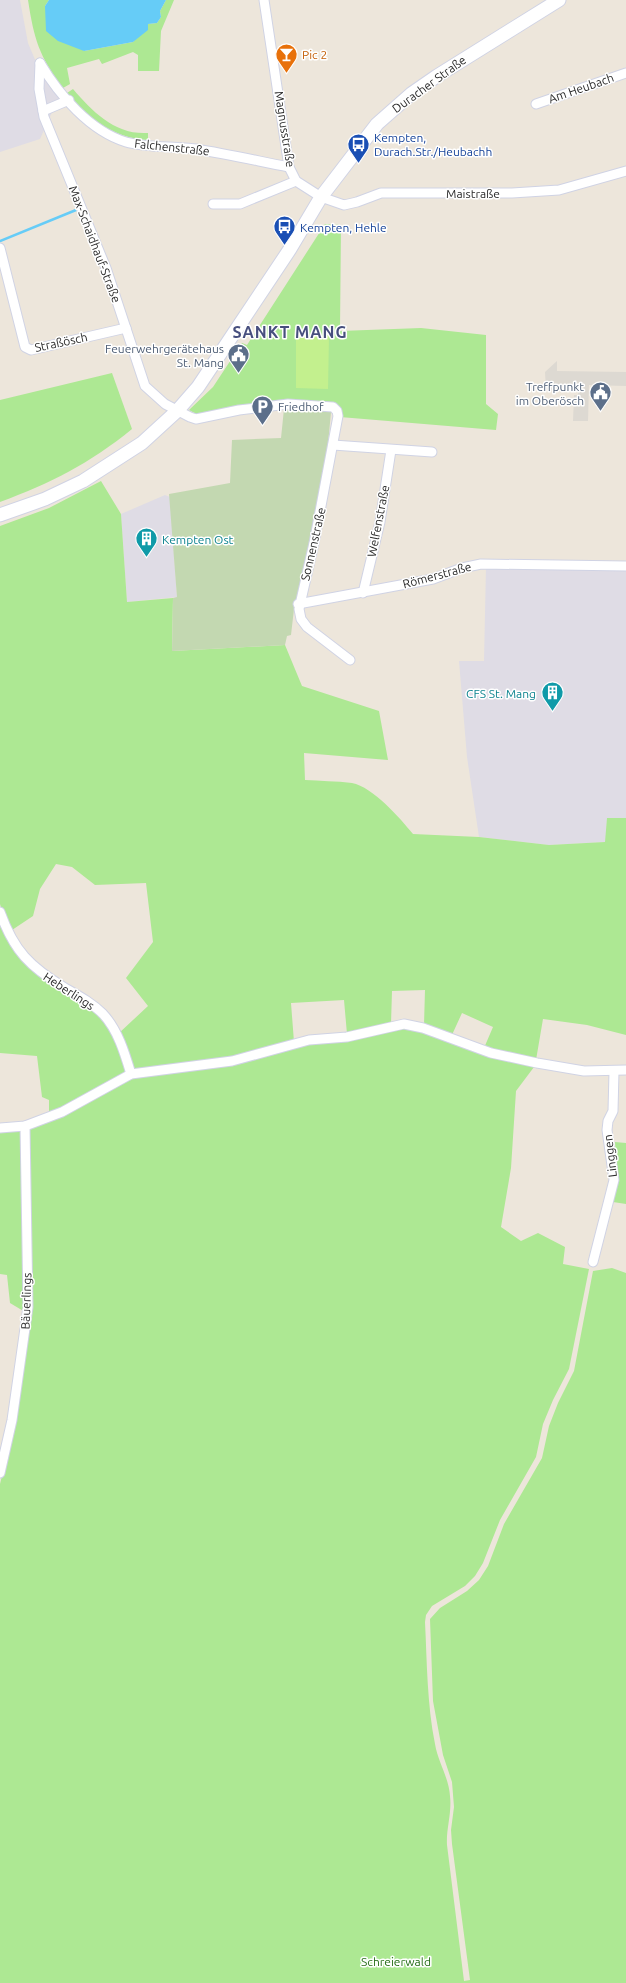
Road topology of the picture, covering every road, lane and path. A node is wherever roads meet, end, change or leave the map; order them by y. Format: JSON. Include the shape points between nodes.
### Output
{"nodes":[{"id":1,"x":264,"y":0,"type":"edge"},
{"id":2,"x":559,"y":0,"type":"edge"},
{"id":3,"x":40,"y":63,"type":"joint"},
{"id":4,"x":626,"y":73,"type":"edge"},
{"id":5,"x":68,"y":100,"type":"junction"},
{"id":6,"x":536,"y":104,"type":"dead end"},
{"id":7,"x":43,"y":111,"type":"junction"},
{"id":8,"x":289,"y":167,"type":"junction"},
{"id":9,"x":626,"y":171,"type":"edge"},
{"id":10,"x":296,"y":181,"type":"junction"},
{"id":11,"x":321,"y":197,"type":"junction"},
{"id":12,"x":213,"y":204,"type":"dead end"},
{"id":13,"x":0,"y":248,"type":"edge"},
{"id":14,"x":126,"y":328,"type":"junction"},
{"id":15,"x":333,"y":407,"type":"joint"},
{"id":16,"x":179,"y":409,"type":"junction"},
{"id":17,"x":333,"y":445,"type":"junction"},
{"id":18,"x":391,"y":450,"type":"junction"},
{"id":19,"x":432,"y":452,"type":"dead end"},
{"id":20,"x":0,"y":515,"type":"edge"},
{"id":21,"x":626,"y":566,"type":"edge"},
{"id":22,"x":363,"y":593,"type":"junction"},
{"id":23,"x":298,"y":604,"type":"junction"},
{"id":24,"x":350,"y":660,"type":"dead end"},
{"id":25,"x":0,"y":912,"type":"edge"},
{"id":26,"x":626,"y":1070,"type":"edge"},
{"id":27,"x":614,"y":1072,"type":"junction"},
{"id":28,"x":132,"y":1074,"type":"junction"},
{"id":29,"x":25,"y":1126,"type":"junction"},
{"id":30,"x":0,"y":1128,"type":"edge"},
{"id":31,"x":593,"y":1262,"type":"dead end"},
{"id":32,"x":0,"y":1473,"type":"edge"}],
"edges":[{"from":1,"to":8,"type":"street","name":"Magnusstraße"},
{"from":2,"to":11,"type":"main road","name":"Duracher Straße","via":[[411,94],[377,124]]},
{"from":3,"to":5,"type":"street","name":"Falchenstraße","via":[[50,80]]},
{"from":3,"to":7,"type":"street","name":"Max-Schaidhauf-Straße","via":[[39,89]]},
{"from":4,"to":6,"type":"street","name":"Am Heubach"},
{"from":5,"to":7,"type":"street"},
{"from":5,"to":8,"type":"street","name":"Falchenstraße","via":[[89,121],[106,133],[126,142],[214,152]]},
{"from":7,"to":14,"type":"street","name":"Max-Schaidhauf-Straße","via":[[106,268]]},
{"from":8,"to":10,"type":"street","name":"Magnusstraße"},
{"from":9,"to":11,"type":"street","name":"Maistraße","via":[[559,190],[512,193],[381,193],[344,204]]},
{"from":10,"to":11,"type":"street","name":"Magnusstraße"},
{"from":10,"to":12,"type":"street","via":[[240,204]]},
{"from":11,"to":16,"type":"main road","name":"Duracher Straße","via":[[290,249],[195,391]]},
{"from":13,"to":14,"type":"street","name":"Straßösch","via":[[25,347],[31,350]]},
{"from":14,"to":16,"type":"street","name":"Max-Schaidhauf-Straße","via":[[145,386],[165,404]]},
{"from":15,"to":16,"type":"street","name":"Max-Schaidhauf-Straße","via":[[288,404],[239,410],[200,419],[190,418]]},
{"from":15,"to":17,"type":"street","name":"Sonnenstraße","via":[[338,416]]},
{"from":16,"to":20,"type":"main road","name":"Duracher Straße","via":[[140,445],[83,481],[46,499]]},
{"from":17,"to":18,"type":"street"},
{"from":17,"to":23,"type":"street","name":"Sonnenstraße","via":[[314,543]]},
{"from":18,"to":19,"type":"street"},
{"from":18,"to":22,"type":"street","name":"Welfenstraße","via":[[380,522]]},
{"from":21,"to":22,"type":"street","name":"Römerstraße","via":[[481,564],[433,579]]},
{"from":22,"to":23,"type":"street","name":"Römerstraße"},
{"from":23,"to":24,"type":"street","via":[[301,619]]},
{"from":25,"to":28,"type":"street","name":"Heberlings","via":[[7,934],[21,955],[38,970],[90,1002],[103,1014],[113,1027]]},
{"from":26,"to":27,"type":"street"},
{"from":27,"to":28,"type":"street","via":[[584,1071],[491,1054],[423,1028],[404,1024],[347,1037],[309,1040],[232,1061]]},
{"from":27,"to":31,"type":"street","name":"Linggen","via":[[613,1111],[607,1130],[614,1180]]},
{"from":28,"to":29,"type":"street","via":[[62,1112]]},
{"from":29,"to":30,"type":"street"},
{"from":29,"to":32,"type":"street","name":"Bäuerlings","via":[[28,1307],[12,1420]]}]}
